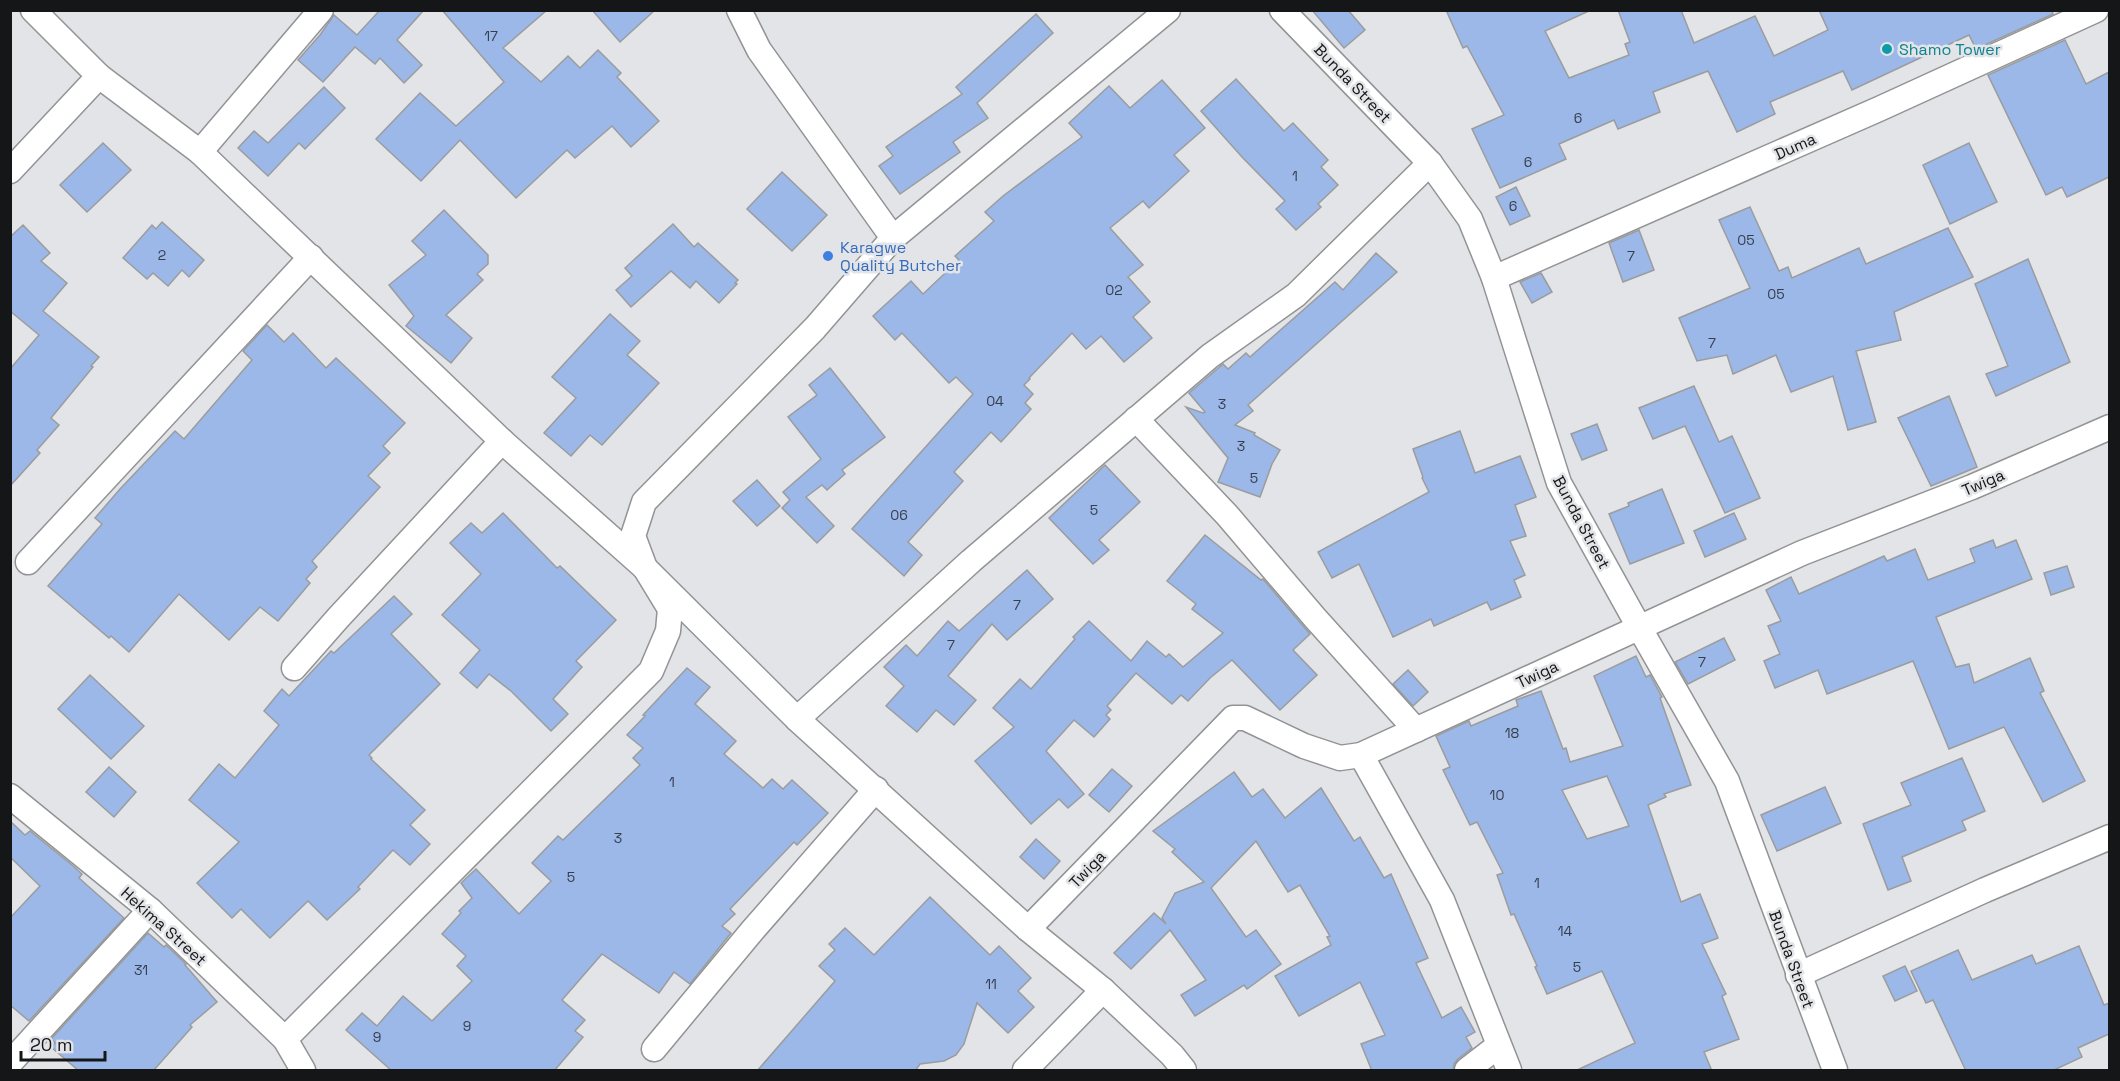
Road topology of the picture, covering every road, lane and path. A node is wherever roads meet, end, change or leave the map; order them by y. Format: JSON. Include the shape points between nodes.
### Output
{"nodes":[{"id":1,"x":33,"y":10,"type":"edge"},
{"id":2,"x":321,"y":10,"type":"edge"},
{"id":3,"x":739,"y":10,"type":"edge"},
{"id":4,"x":1168,"y":10,"type":"edge"},
{"id":5,"x":1282,"y":10,"type":"edge"},
{"id":6,"x":2096,"y":10,"type":"edge"},
{"id":7,"x":99,"y":76,"type":"junction"},
{"id":8,"x":200,"y":152,"type":"junction"},
{"id":9,"x":1430,"y":163,"type":"junction"},
{"id":10,"x":10,"y":171,"type":"edge"},
{"id":11,"x":893,"y":238,"type":"junction"},
{"id":12,"x":311,"y":257,"type":"junction"},
{"id":13,"x":1494,"y":278,"type":"junction"},
{"id":14,"x":1136,"y":419,"type":"junction"},
{"id":15,"x":2109,"y":427,"type":"edge"},
{"id":16,"x":502,"y":441,"type":"junction"},
{"id":17,"x":28,"y":562,"type":"dead end"},
{"id":18,"x":645,"y":568,"type":"junction"},
{"id":19,"x":1639,"y":627,"type":"junction"},
{"id":20,"x":294,"y":668,"type":"dead end"},
{"id":21,"x":797,"y":719,"type":"junction"},
{"id":22,"x":1416,"y":730,"type":"junction"},
{"id":23,"x":1361,"y":755,"type":"junction"},
{"id":24,"x":876,"y":789,"type":"junction"},
{"id":25,"x":10,"y":796,"type":"edge"},
{"id":26,"x":2109,"y":837,"type":"edge"},
{"id":27,"x":150,"y":910,"type":"junction"},
{"id":28,"x":1028,"y":929,"type":"junction"},
{"id":29,"x":1798,"y":975,"type":"junction"},
{"id":30,"x":1102,"y":990,"type":"junction"},
{"id":31,"x":285,"y":1039,"type":"junction"},
{"id":32,"x":1498,"y":1046,"type":"junction"},
{"id":33,"x":654,"y":1049,"type":"dead end"},
{"id":34,"x":10,"y":1063,"type":"edge"},
{"id":35,"x":303,"y":1071,"type":"edge"},
{"id":36,"x":1025,"y":1071,"type":"edge"},
{"id":37,"x":1184,"y":1071,"type":"edge"},
{"id":38,"x":1467,"y":1071,"type":"edge"},
{"id":39,"x":1509,"y":1071,"type":"edge"},
{"id":40,"x":1835,"y":1071,"type":"edge"}],
"edges":[{"from":1,"to":7,"type":"street"},
{"from":2,"to":8,"type":"street"},
{"from":3,"to":11,"type":"street","via":[[759,50]]},
{"from":4,"to":11,"type":"street"},
{"from":5,"to":9,"type":"street","name":"Bunda Street"},
{"from":6,"to":13,"type":"street","name":"Duma"},
{"from":7,"to":8,"type":"street"},
{"from":7,"to":10,"type":"street"},
{"from":8,"to":12,"type":"street"},
{"from":9,"to":13,"type":"street","name":"Bunda Street","via":[[1470,219]]},
{"from":9,"to":14,"type":"street","via":[[1296,296],[1210,356]]},
{"from":11,"to":18,"type":"street","via":[[815,328],[644,502],[633,536]]},
{"from":12,"to":16,"type":"street"},
{"from":12,"to":17,"type":"street"},
{"from":13,"to":19,"type":"street","name":"Bunda Street","via":[[1559,483]]},
{"from":14,"to":21,"type":"street","via":[[971,561]]},
{"from":14,"to":22,"type":"street","via":[[1227,515]]},
{"from":15,"to":19,"type":"street","name":"Twiga","via":[[1972,487],[1802,553]]},
{"from":16,"to":18,"type":"street"},
{"from":16,"to":20,"type":"street"},
{"from":18,"to":21,"type":"street"},
{"from":18,"to":31,"type":"street","via":[[670,609],[668,632],[651,671]]},
{"from":19,"to":22,"type":"street","name":"Twiga"},
{"from":19,"to":29,"type":"street","name":"Bunda Street","via":[[1727,781]]},
{"from":21,"to":24,"type":"street"},
{"from":22,"to":23,"type":"street","name":"Twiga"},
{"from":23,"to":28,"type":"street","name":"Twiga","via":[[1340,758],[1245,718],[1233,718]]},
{"from":23,"to":32,"type":"street","via":[[1442,900]]},
{"from":24,"to":28,"type":"street"},
{"from":24,"to":33,"type":"street"},
{"from":25,"to":27,"type":"street","name":"Hekima Street"},
{"from":26,"to":29,"type":"street"},
{"from":27,"to":31,"type":"street","name":"Hekima Street"},
{"from":27,"to":34,"type":"street"},
{"from":28,"to":30,"type":"street"},
{"from":29,"to":40,"type":"street","name":"Bunda Street"},
{"from":30,"to":36,"type":"street"},
{"from":30,"to":37,"type":"street"},
{"from":31,"to":35,"type":"street","name":"Hekima Street"},
{"from":32,"to":38,"type":"street"},
{"from":32,"to":39,"type":"street"}]}
